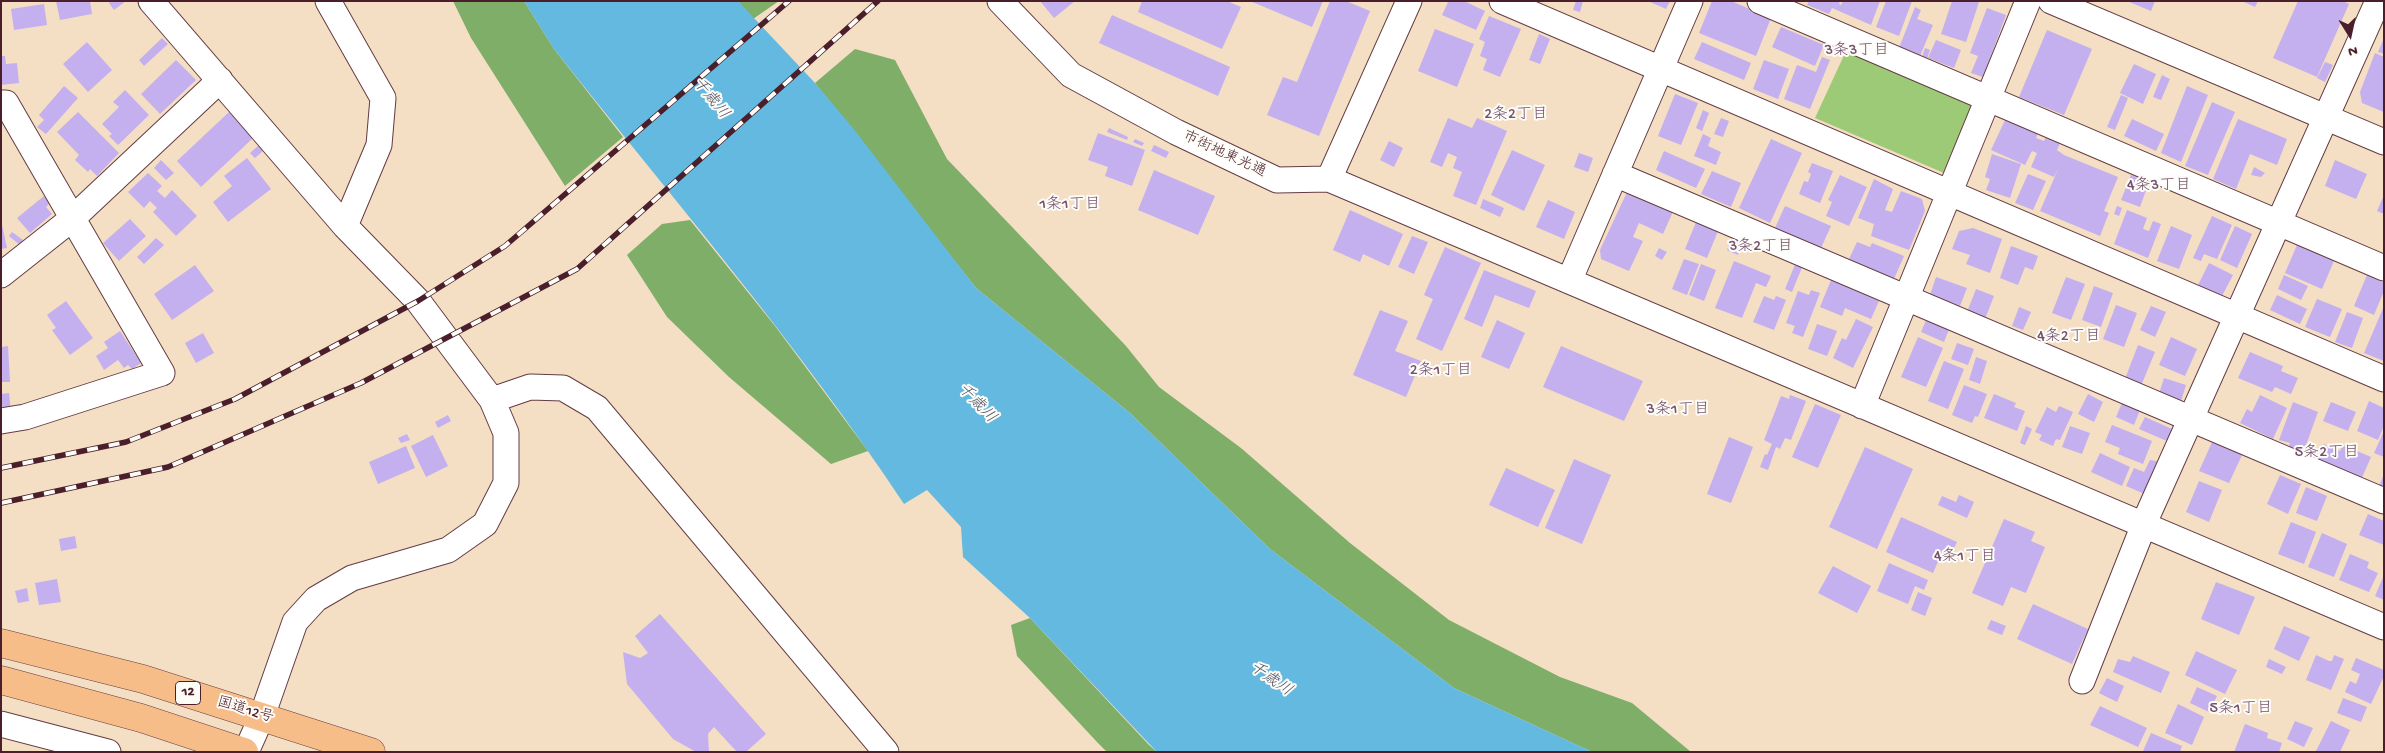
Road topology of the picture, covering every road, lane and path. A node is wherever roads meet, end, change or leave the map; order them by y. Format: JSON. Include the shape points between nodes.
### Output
{"nodes":[{"id":1,"x":151,"y":1,"type":"edge"},
{"id":2,"x":328,"y":1,"type":"edge"},
{"id":3,"x":1000,"y":1,"type":"edge"},
{"id":4,"x":1410,"y":1,"type":"edge"},
{"id":5,"x":1502,"y":1,"type":"edge"},
{"id":6,"x":1690,"y":1,"type":"edge"},
{"id":7,"x":1760,"y":1,"type":"edge"},
{"id":8,"x":2028,"y":1,"type":"edge"},
{"id":9,"x":2051,"y":1,"type":"edge"},
{"id":10,"x":2378,"y":1,"type":"edge"},
{"id":11,"x":1660,"y":69,"type":"junction"},
{"id":12,"x":220,"y":80,"type":"junction"},
{"id":13,"x":1989,"y":99,"type":"junction"},
{"id":14,"x":1,"y":102,"type":"edge"},
{"id":15,"x":2328,"y":119,"type":"junction"},
{"id":16,"x":2384,"y":142,"type":"edge"},
{"id":17,"x":1615,"y":174,"type":"junction"},
{"id":18,"x":1329,"y":179,"type":"junction"},
{"id":19,"x":1950,"y":193,"type":"junction"},
{"id":20,"x":72,"y":218,"type":"junction"},
{"id":21,"x":2280,"y":224,"type":"junction"},
{"id":22,"x":345,"y":226,"type":"junction"},
{"id":23,"x":2384,"y":268,"type":"edge"},
{"id":24,"x":1,"y":275,"type":"edge"},
{"id":25,"x":1569,"y":281,"type":"junction"},
{"id":26,"x":1906,"y":300,"type":"junction"},
{"id":27,"x":2238,"y":316,"type":"junction"},
{"id":28,"x":2384,"y":379,"type":"edge"},
{"id":29,"x":492,"y":400,"type":"junction"},
{"id":30,"x":1862,"y":406,"type":"junction"},
{"id":31,"x":2191,"y":419,"type":"junction"},
{"id":32,"x":1,"y":421,"type":"edge"},
{"id":33,"x":2384,"y":502,"type":"edge"},
{"id":34,"x":2143,"y":525,"type":"junction"},
{"id":35,"x":2384,"y":627,"type":"edge"},
{"id":36,"x":1,"y":643,"type":"edge"},
{"id":37,"x":1,"y":680,"type":"edge"},
{"id":38,"x":2082,"y":681,"type":"dead end"},
{"id":39,"x":262,"y":716,"type":"junction"},
{"id":40,"x":1,"y":724,"type":"edge"},
{"id":41,"x":108,"y":752,"type":"edge"},
{"id":42,"x":245,"y":752,"type":"edge"},
{"id":43,"x":371,"y":752,"type":"edge"},
{"id":44,"x":886,"y":752,"type":"edge"}],
"edges":[{"from":1,"to":12,"type":"street"},
{"from":2,"to":22,"type":"street","via":[[383,98],[379,146]]},
{"from":3,"to":18,"type":"street","name":"市街地東光通","via":[[1071,75],[1176,132],[1277,180]]},
{"from":4,"to":18,"type":"street"},
{"from":5,"to":11,"type":"street"},
{"from":6,"to":11,"type":"street"},
{"from":7,"to":13,"type":"street"},
{"from":8,"to":13,"type":"street"},
{"from":9,"to":15,"type":"street"},
{"from":10,"to":15,"type":"street"},
{"from":11,"to":17,"type":"street"},
{"from":11,"to":19,"type":"street"},
{"from":12,"to":20,"type":"street"},
{"from":12,"to":22,"type":"street"},
{"from":13,"to":19,"type":"street"},
{"from":13,"to":21,"type":"street"},
{"from":14,"to":20,"type":"street","via":[[6,102]]},
{"from":15,"to":16,"type":"street"},
{"from":15,"to":21,"type":"street"},
{"from":17,"to":25,"type":"street"},
{"from":17,"to":26,"type":"street"},
{"from":18,"to":25,"type":"street"},
{"from":19,"to":26,"type":"street"},
{"from":19,"to":27,"type":"street"},
{"from":20,"to":24,"type":"street"},
{"from":20,"to":32,"type":"street","via":[[162,373],[25,417]]},
{"from":21,"to":23,"type":"street"},
{"from":21,"to":27,"type":"street"},
{"from":22,"to":29,"type":"street","via":[[418,301]]},
{"from":25,"to":30,"type":"street"},
{"from":26,"to":30,"type":"street"},
{"from":26,"to":31,"type":"street"},
{"from":27,"to":28,"type":"street"},
{"from":27,"to":31,"type":"street"},
{"from":29,"to":39,"type":"street","via":[[506,433],[506,483],[485,524],[448,550],[352,578],[316,600],[295,622]]},
{"from":29,"to":44,"type":"street","via":[[530,387],[563,388],[597,408]]},
{"from":30,"to":34,"type":"street"},
{"from":31,"to":33,"type":"street"},
{"from":31,"to":34,"type":"street"},
{"from":34,"to":35,"type":"street"},
{"from":34,"to":38,"type":"street"},
{"from":36,"to":39,"type":"highway","name":"国道12号","number":"12","via":[[143,679]]},
{"from":37,"to":42,"type":"highway","via":[[141,718]]},
{"from":39,"to":42,"type":"street"},
{"from":39,"to":43,"type":"highway","name":"国道12号","number":"12"},
{"from":40,"to":41,"type":"street"}]}
